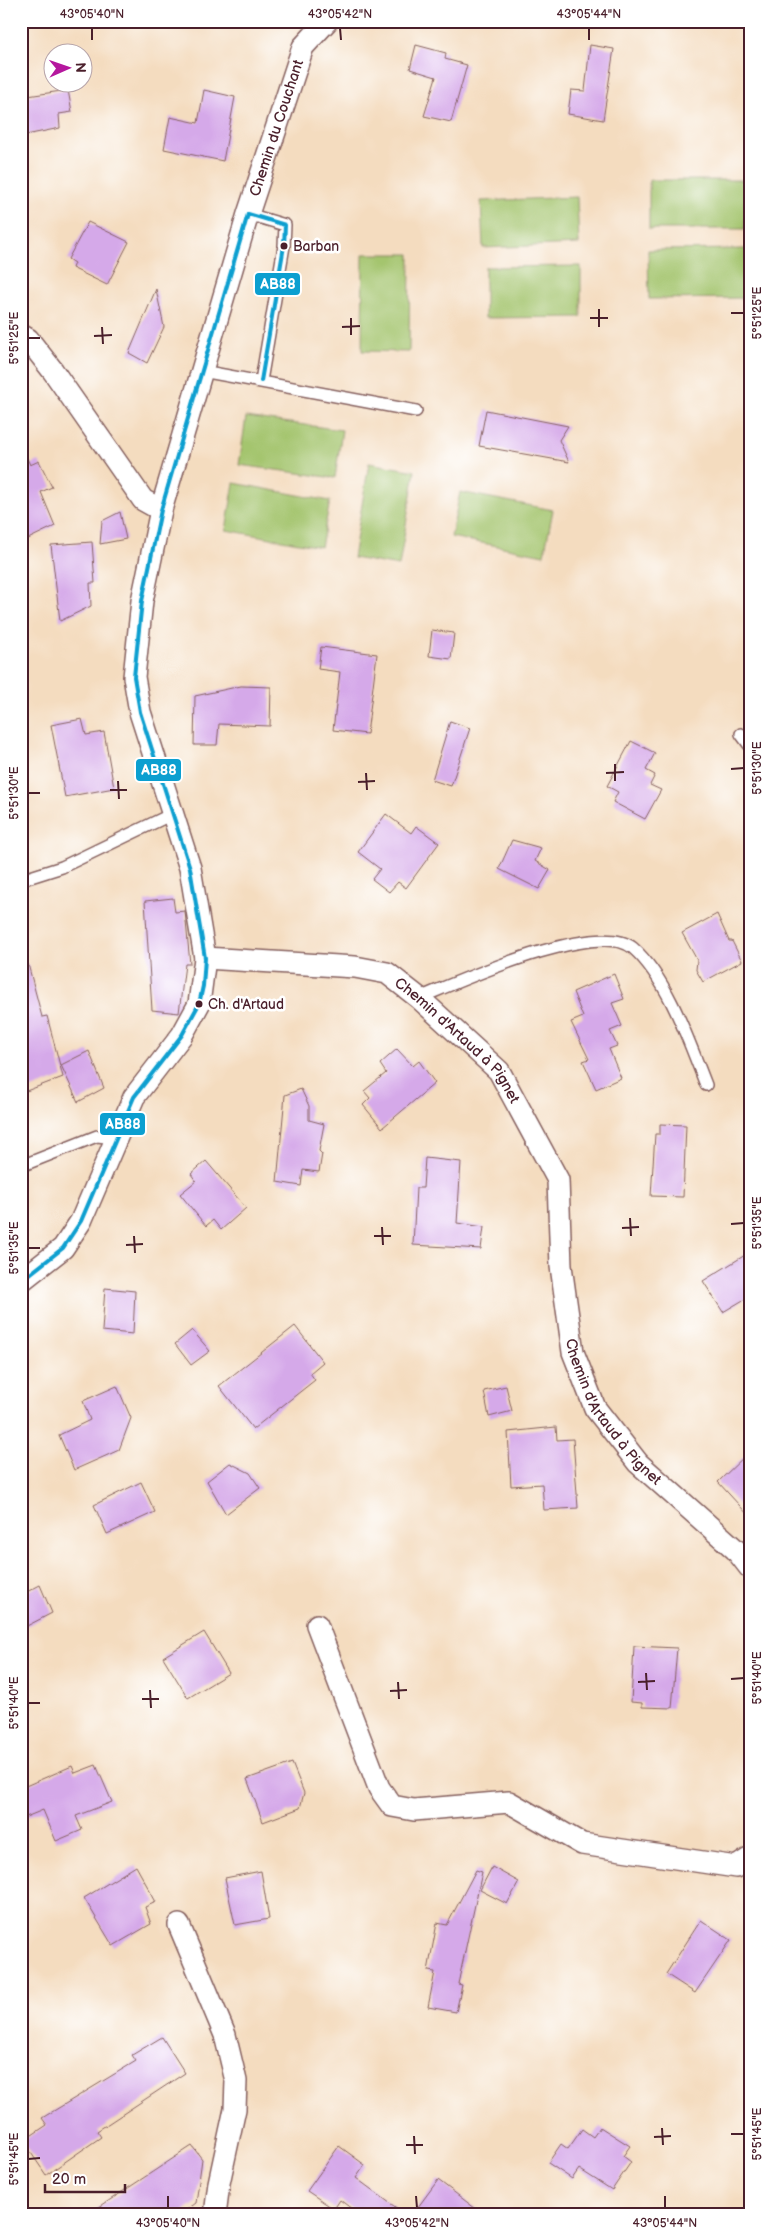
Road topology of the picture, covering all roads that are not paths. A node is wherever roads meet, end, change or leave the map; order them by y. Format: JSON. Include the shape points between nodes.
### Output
{"nodes":[{"id":1,"x":326,"y":21,"type":"edge"},
{"id":2,"x":248,"y":214,"type":"junction"},
{"id":3,"x":21,"y":335,"type":"edge"},
{"id":4,"x":202,"y":371,"type":"junction"},
{"id":5,"x":261,"y":381,"type":"junction"},
{"id":6,"x":416,"y":412,"type":"dead end"},
{"id":7,"x":161,"y":510,"type":"junction"},
{"id":8,"x":741,"y":734,"type":"dead end"},
{"id":9,"x":750,"y":746,"type":"edge"},
{"id":10,"x":172,"y":814,"type":"junction"},
{"id":11,"x":21,"y":880,"type":"edge"},
{"id":12,"x":205,"y":958,"type":"junction"},
{"id":13,"x":419,"y":998,"type":"junction"},
{"id":14,"x":706,"y":1085,"type":"dead end"},
{"id":15,"x":115,"y":1138,"type":"junction"},
{"id":16,"x":21,"y":1166,"type":"edge"},
{"id":17,"x":21,"y":1281,"type":"edge"},
{"id":18,"x":750,"y":1568,"type":"edge"},
{"id":19,"x":317,"y":1625,"type":"dead end"},
{"id":20,"x":750,"y":1858,"type":"edge"},
{"id":21,"x":179,"y":1925,"type":"dead end"},
{"id":22,"x":216,"y":2215,"type":"edge"}],
"edges":[{"from":1,"to":2,"type":"street","name":"Chemin du Couchant","via":[[303,48]]},
{"from":2,"to":4,"type":"street"},
{"from":2,"to":5,"type":"lane","via":[[285,225]]},
{"from":3,"to":7,"type":"street","via":[[53,371],[143,500]]},
{"from":4,"to":5,"type":"lane"},
{"from":4,"to":7,"type":"street"},
{"from":5,"to":6,"type":"lane"},
{"from":7,"to":10,"type":"street","via":[[142,601],[134,677],[140,712]]},
{"from":8,"to":9,"type":"lane"},
{"from":10,"to":11,"type":"lane","via":[[62,866]]},
{"from":10,"to":12,"type":"street","via":[[190,868]]},
{"from":12,"to":13,"type":"street","name":"Chemin d'Artaud à Pignet","via":[[355,967],[387,974]]},
{"from":12,"to":15,"type":"street","via":[[199,1004],[182,1035],[134,1097]]},
{"from":13,"to":14,"type":"lane","via":[[559,946],[606,940],[632,947],[671,1003]]},
{"from":13,"to":18,"type":"street","name":"Chemin d'Artaud à Pignet","via":[[499,1072],[558,1180],[561,1266],[573,1352],[595,1408],[638,1463],[736,1550]]},
{"from":15,"to":16,"type":"lane","via":[[97,1136]]},
{"from":15,"to":17,"type":"street","via":[[81,1221],[63,1248]]},
{"from":19,"to":20,"type":"street","via":[[379,1788],[392,1806],[414,1810],[509,1802],[582,1844],[736,1867]]},
{"from":21,"to":22,"type":"street","via":[[225,2035],[236,2082],[235,2109],[218,2183]]}]}
